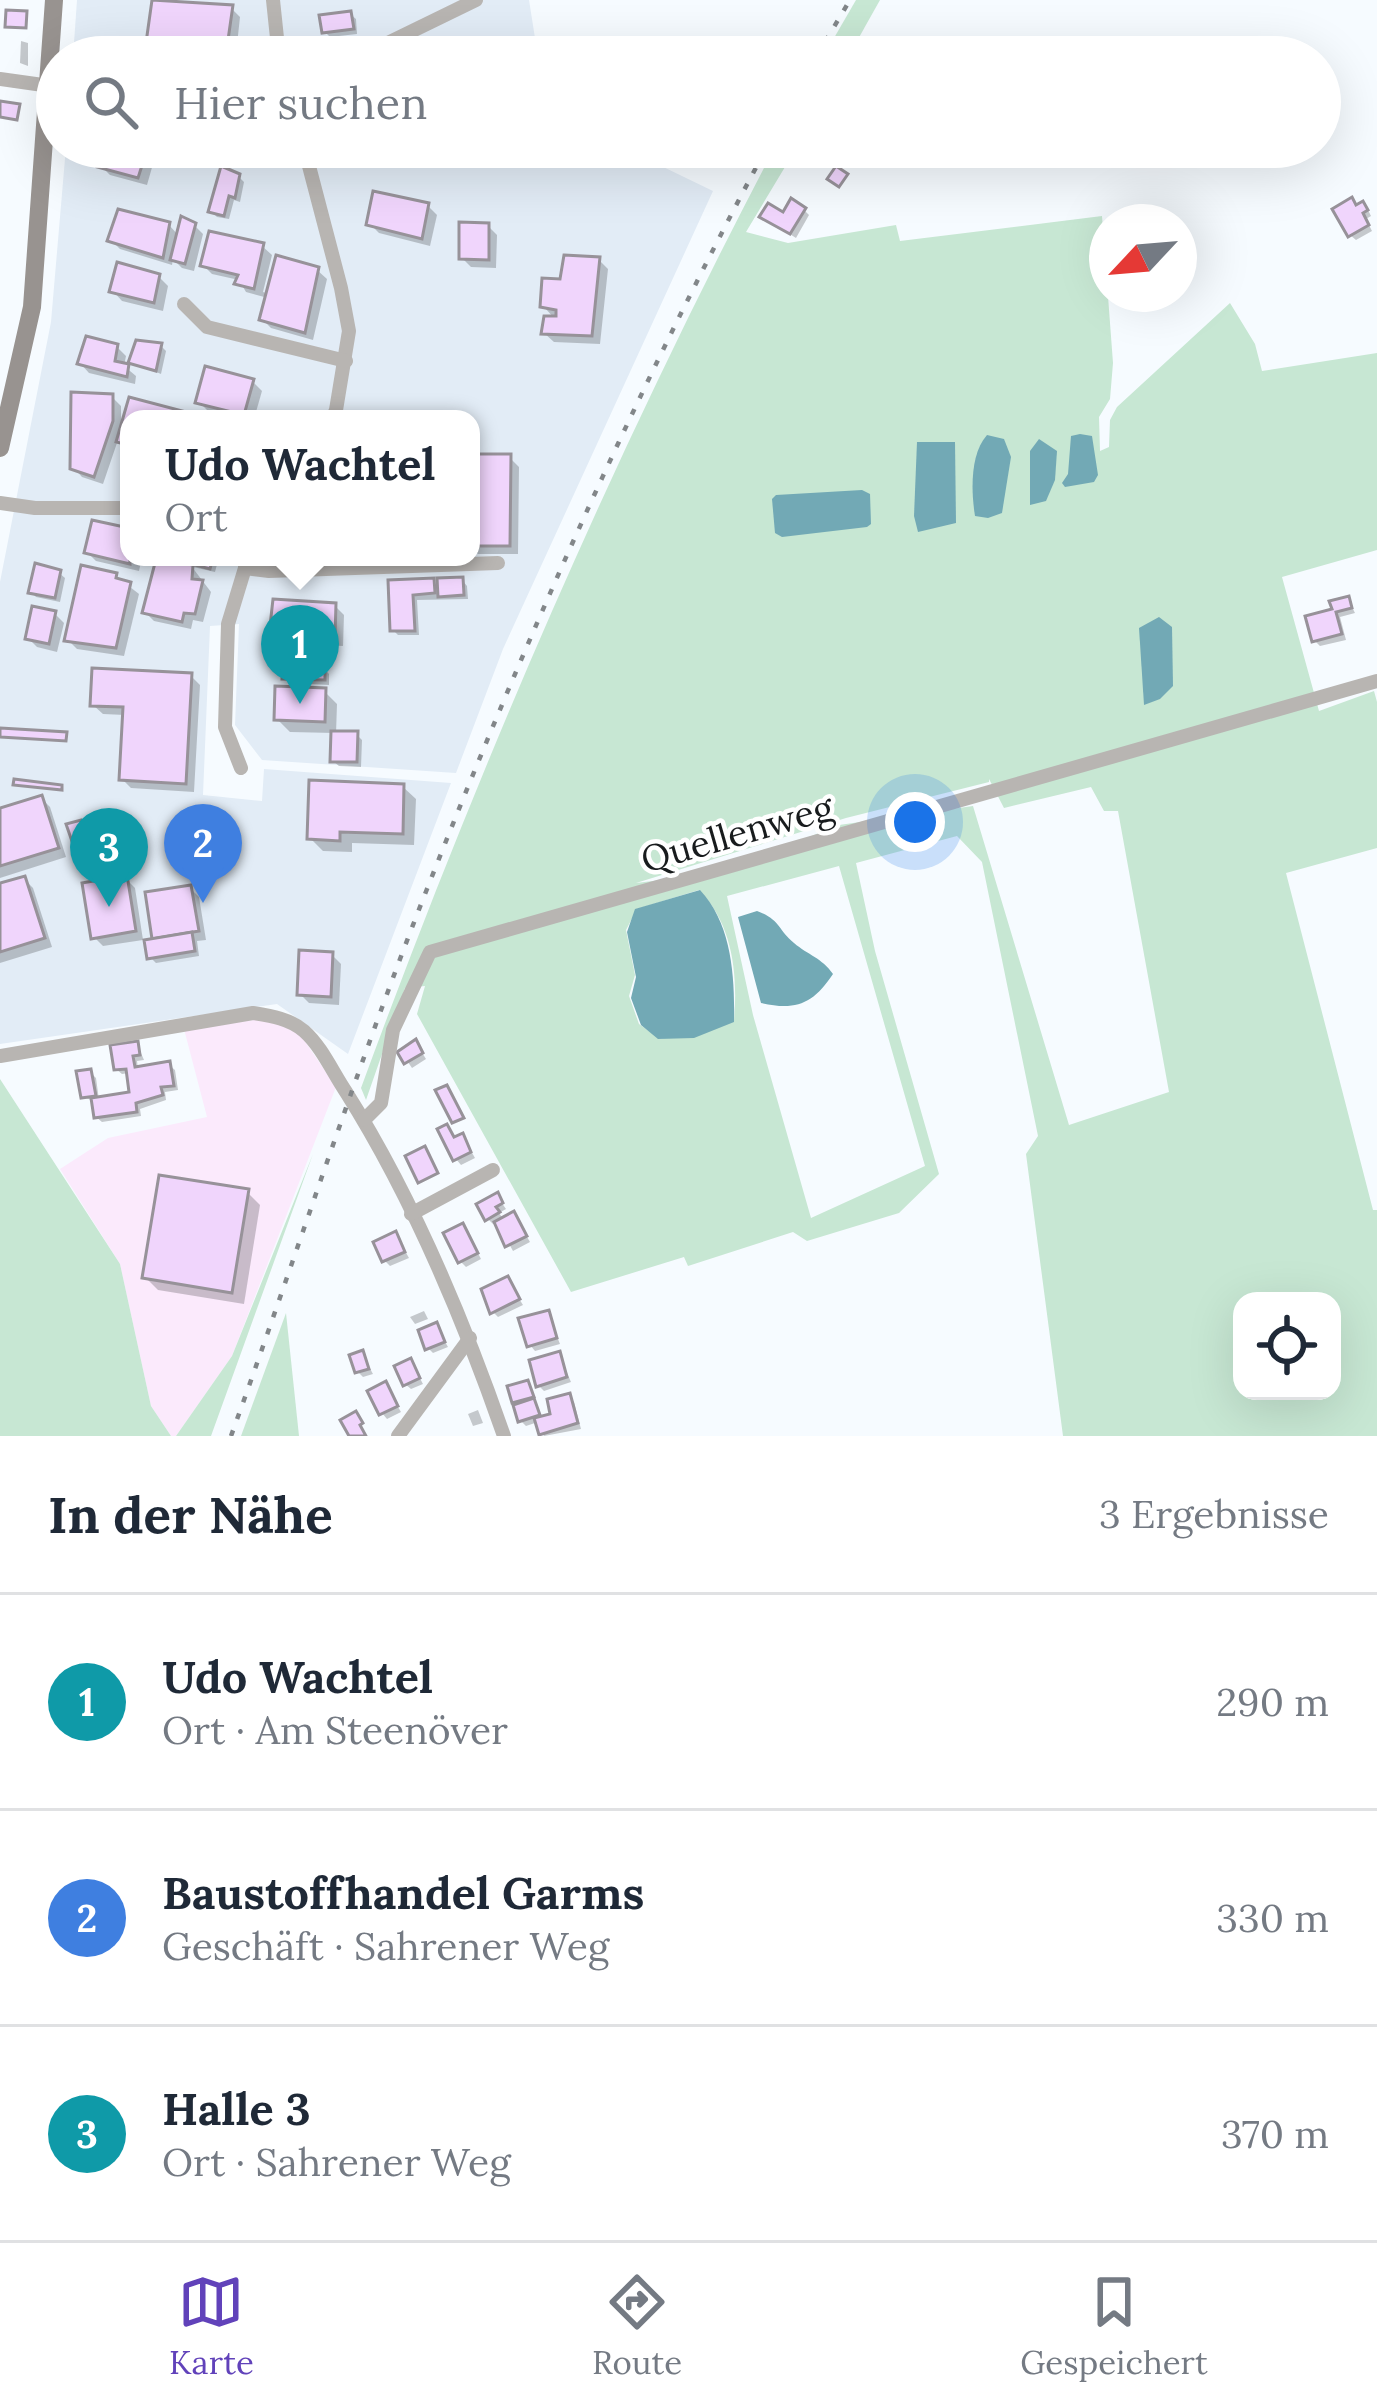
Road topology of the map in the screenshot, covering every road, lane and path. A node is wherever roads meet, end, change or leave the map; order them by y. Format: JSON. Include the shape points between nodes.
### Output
{"nodes":[{"id":1,"x":55,"y":0,"type":"edge"},
{"id":2,"x":273,"y":0,"type":"edge"},
{"id":3,"x":476,"y":0,"type":"edge"},
{"id":4,"x":54,"y":36,"type":"edge"},
{"id":5,"x":277,"y":36,"type":"edge"},
{"id":6,"x":401,"y":36,"type":"edge"},
{"id":7,"x":0,"y":79,"type":"edge"},
{"id":8,"x":36,"y":84,"type":"edge"},
{"id":9,"x":45,"y":168,"type":"edge"},
{"id":10,"x":310,"y":168,"type":"edge"},
{"id":11,"x":184,"y":304,"type":"dead end"},
{"id":12,"x":346,"y":361,"type":"junction"},
{"id":13,"x":334,"y":410,"type":"edge"},
{"id":14,"x":0,"y":448,"type":"edge"},
{"id":15,"x":0,"y":503,"type":"edge"},
{"id":16,"x":120,"y":508,"type":"edge"},
{"id":17,"x":498,"y":563,"type":"dead end"},
{"id":18,"x":480,"y":564,"type":"edge"},
{"id":19,"x":244,"y":566,"type":"edge"},
{"id":20,"x":253,"y":566,"type":"edge"},
{"id":21,"x":422,"y":566,"type":"edge"},
{"id":22,"x":1377,"y":681,"type":"edge"},
{"id":23,"x":241,"y":768,"type":"dead end"},
{"id":24,"x":0,"y":1056,"type":"edge"},
{"id":25,"x":364,"y":1120,"type":"junction"},
{"id":26,"x":493,"y":1170,"type":"dead end"},
{"id":27,"x":411,"y":1214,"type":"junction"},
{"id":28,"x":470,"y":1338,"type":"junction"},
{"id":29,"x":398,"y":1436,"type":"edge"},
{"id":30,"x":504,"y":1436,"type":"edge"}],
"edges":[{"from":1,"to":4,"type":"main road"},
{"from":2,"to":5,"type":"street"},
{"from":3,"to":6,"type":"street"},
{"from":7,"to":8,"type":"street"},
{"from":9,"to":14,"type":"main road","via":[[32,308]]},
{"from":10,"to":12,"type":"street","via":[[341,288]]},
{"from":11,"to":12,"type":"street","via":[[207,327]]},
{"from":12,"to":13,"type":"street"},
{"from":15,"to":16,"type":"street"},
{"from":17,"to":18,"type":"street"},
{"from":19,"to":23,"type":"street","via":[[228,624],[225,727]]},
{"from":20,"to":21,"type":"street"},
{"from":22,"to":25,"type":"street","name":"Quellenweg","via":[[430,952],[393,1030],[380,1103]]},
{"from":24,"to":25,"type":"street","via":[[253,1012],[302,1029]]},
{"from":25,"to":27,"type":"street"},
{"from":26,"to":27,"type":"street"},
{"from":27,"to":28,"type":"street"},
{"from":28,"to":29,"type":"street"},
{"from":28,"to":30,"type":"street"}]}
